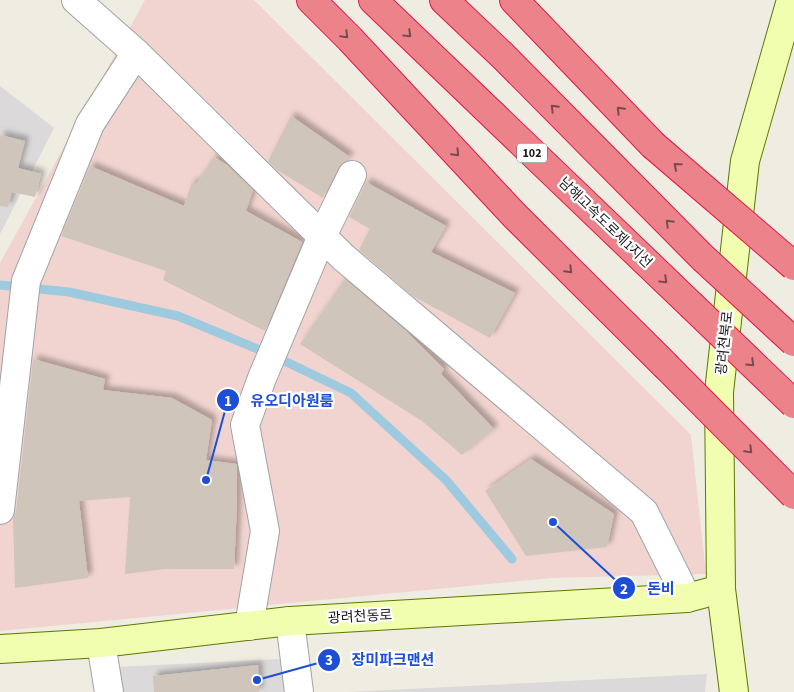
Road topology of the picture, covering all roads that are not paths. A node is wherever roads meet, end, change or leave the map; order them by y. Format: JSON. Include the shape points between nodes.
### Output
{"nodes":[{"id":1,"x":76,"y":0,"type":"edge"},
{"id":2,"x":311,"y":0,"type":"edge"},
{"id":3,"x":373,"y":0,"type":"edge"},
{"id":4,"x":444,"y":0,"type":"edge"},
{"id":5,"x":514,"y":0,"type":"edge"},
{"id":6,"x":791,"y":0,"type":"edge"},
{"id":7,"x":136,"y":52,"type":"junction"},
{"id":8,"x":352,"y":175,"type":"dead end"},
{"id":9,"x":322,"y":236,"type":"junction"},
{"id":10,"x":794,"y":266,"type":"edge"},
{"id":11,"x":794,"y":342,"type":"edge"},
{"id":12,"x":794,"y":404,"type":"edge"},
{"id":13,"x":794,"y":495,"type":"edge"},
{"id":14,"x":0,"y":510,"type":"edge"},
{"id":15,"x":721,"y":589,"type":"junction"},
{"id":16,"x":688,"y":598,"type":"junction"},
{"id":17,"x":290,"y":621,"type":"junction"},
{"id":18,"x":249,"y":626,"type":"junction"},
{"id":19,"x":101,"y":643,"type":"junction"},
{"id":20,"x":0,"y":649,"type":"edge"},
{"id":21,"x":109,"y":692,"type":"edge"},
{"id":22,"x":299,"y":692,"type":"edge"},
{"id":23,"x":734,"y":692,"type":"edge"}],
"edges":[{"from":1,"to":7,"type":"street"},
{"from":2,"to":13,"type":"highway","one_way":true,"bridge":true,"via":[[514,215]]},
{"from":3,"to":12,"type":"highway","name":"남해고속도로제1지선","number":"102","one_way":true,"bridge":true},
{"from":11,"to":4,"type":"highway","one_way":true,"bridge":true,"via":[[703,258]]},
{"from":10,"to":5,"type":"highway","one_way":true,"bridge":true,"via":[[653,145]]},
{"from":6,"to":15,"type":"street","name":"광려천북로","via":[[745,161],[719,392]]},
{"from":7,"to":9,"type":"street"},
{"from":7,"to":14,"type":"street","via":[[90,124],[26,281]]},
{"from":8,"to":9,"type":"street"},
{"from":9,"to":16,"type":"street","via":[[644,512]]},
{"from":9,"to":18,"type":"street","via":[[245,425],[266,531]]},
{"from":15,"to":16,"type":"street","name":"광려천동로"},
{"from":15,"to":23,"type":"street","name":"광려천북로"},
{"from":16,"to":17,"type":"street","name":"광려천동로"},
{"from":17,"to":18,"type":"street","name":"광려천동로"},
{"from":17,"to":22,"type":"street"},
{"from":18,"to":19,"type":"street","name":"광려천동로"},
{"from":19,"to":20,"type":"street","name":"광려천동로"},
{"from":19,"to":21,"type":"street"}]}
